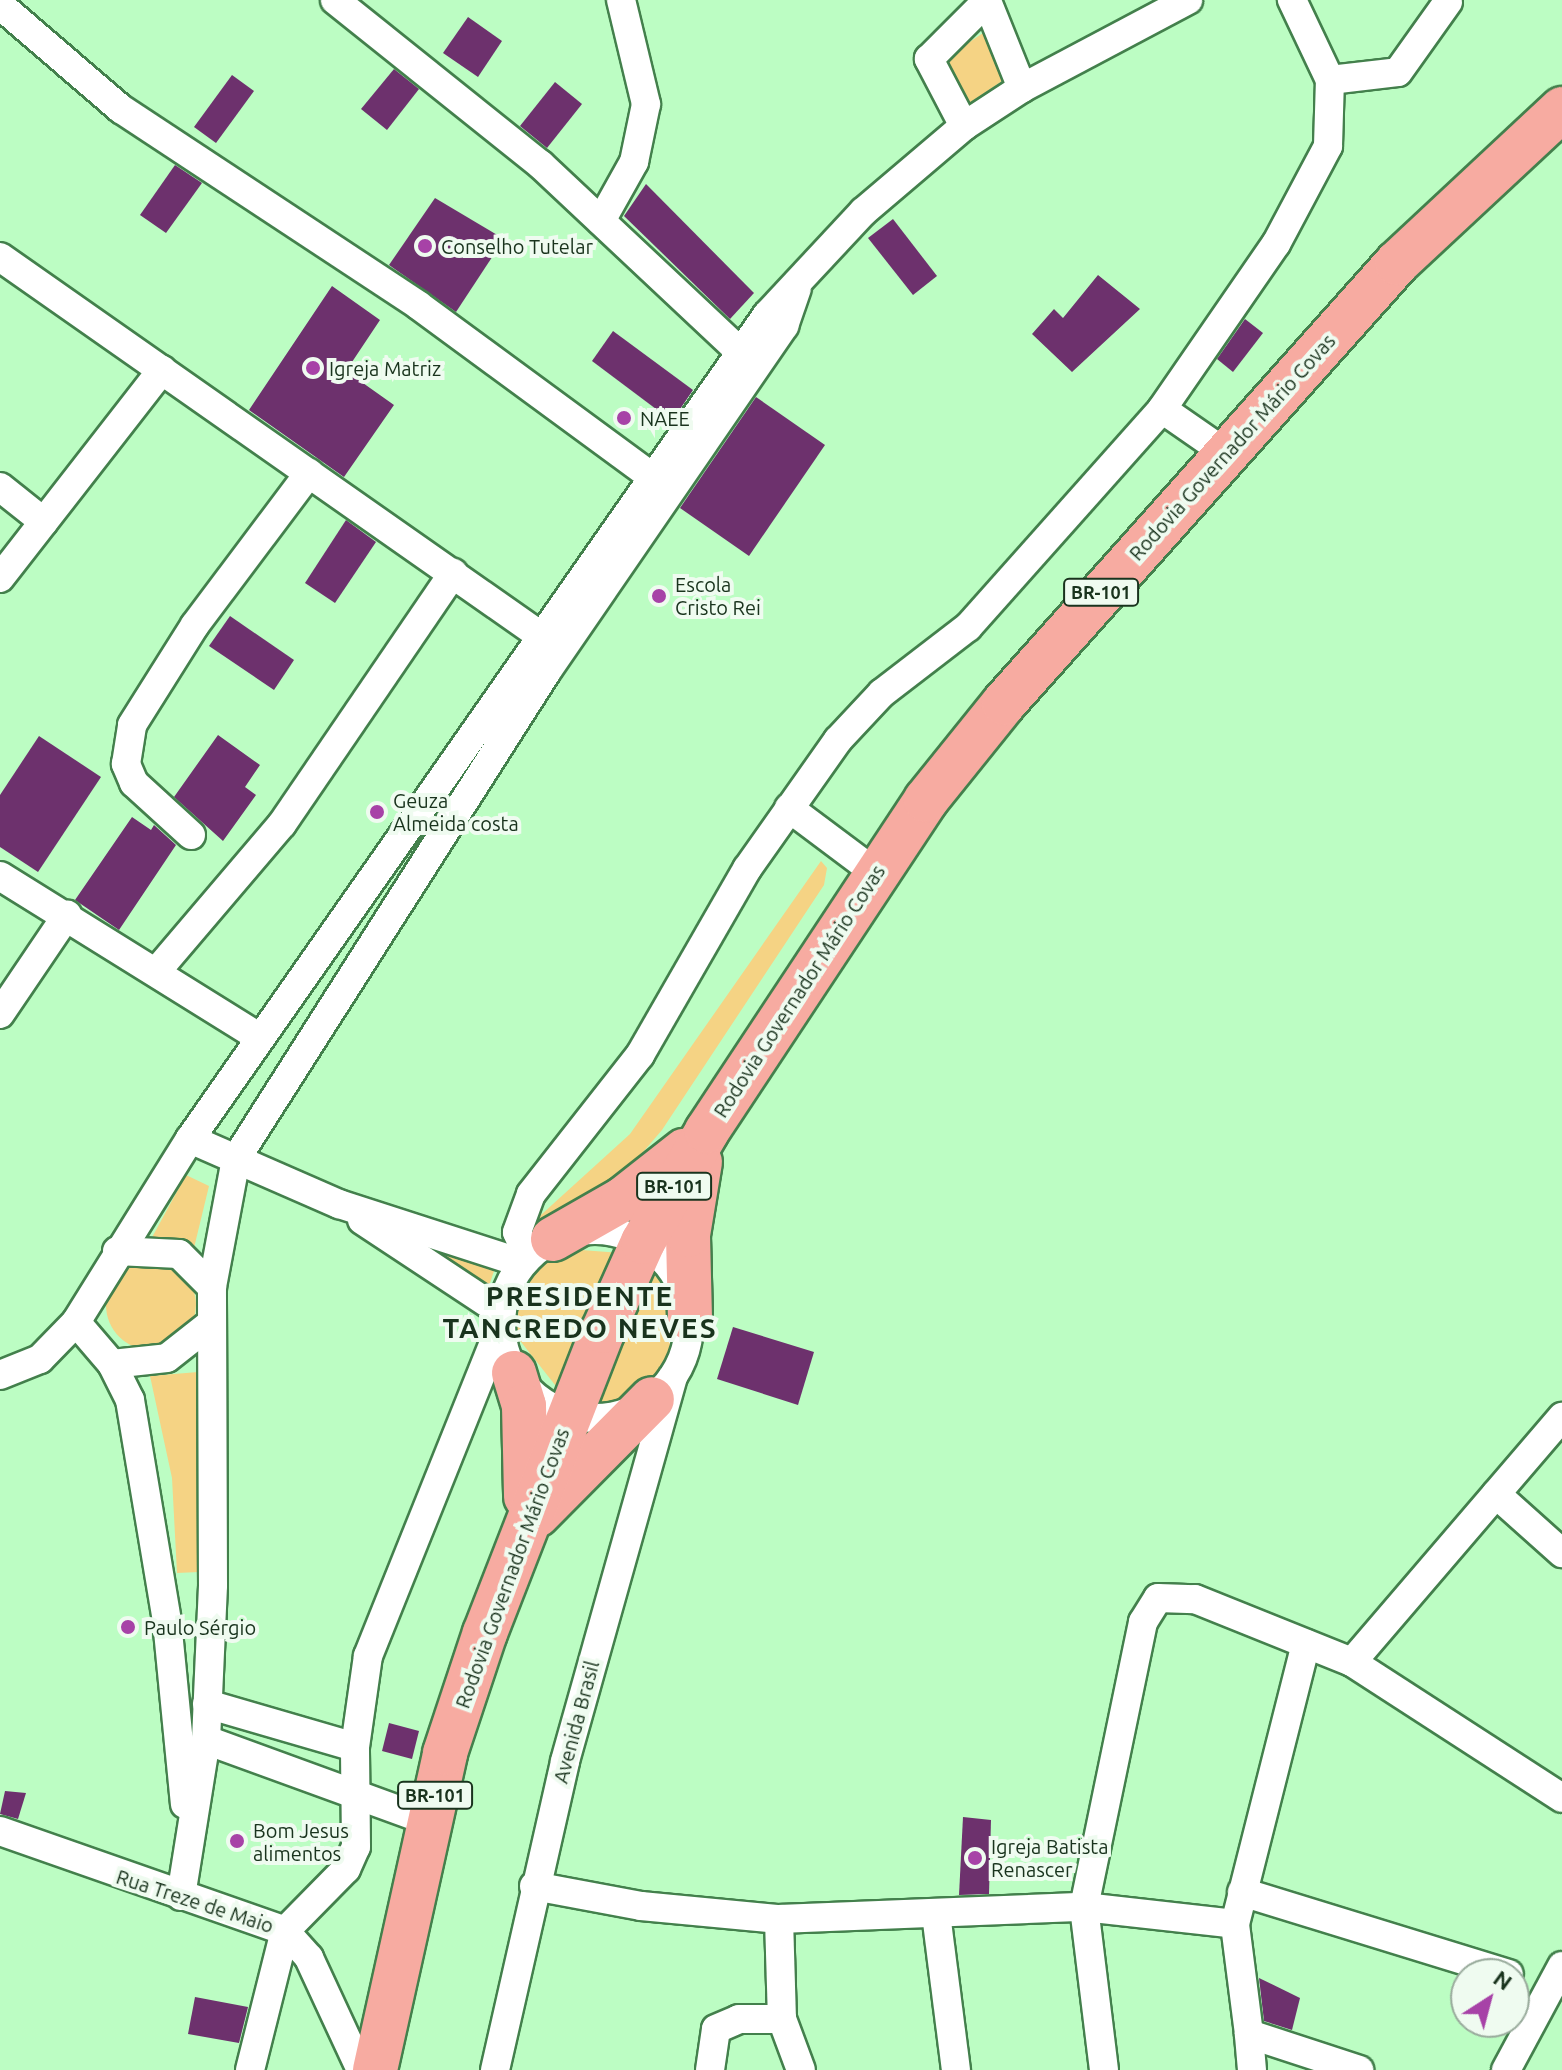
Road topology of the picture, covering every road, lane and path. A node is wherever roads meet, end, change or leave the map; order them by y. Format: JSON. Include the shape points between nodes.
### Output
{"nodes":[{"id":1,"x":335,"y":0,"type":"edge"},
{"id":2,"x":621,"y":0,"type":"edge"},
{"id":3,"x":986,"y":0,"type":"edge"},
{"id":4,"x":1188,"y":0,"type":"edge"},
{"id":5,"x":1292,"y":0,"type":"edge"},
{"id":6,"x":1448,"y":2,"type":"edge"},
{"id":7,"x":0,"y":5,"type":"edge"},
{"id":8,"x":1330,"y":80,"type":"junction"},
{"id":9,"x":1022,"y":88,"type":"junction"},
{"id":10,"x":1562,"y":109,"type":"edge"},
{"id":11,"x":964,"y":126,"type":"junction"},
{"id":12,"x":601,"y":221,"type":"junction"},
{"id":13,"x":0,"y":257,"type":"edge"},
{"id":14,"x":797,"y":289,"type":"junction"},
{"id":15,"x":740,"y":352,"type":"junction"},
{"id":16,"x":162,"y":370,"type":"junction"},
{"id":17,"x":1162,"y":409,"type":"junction"},
{"id":18,"x":1227,"y":454,"type":"junction"},
{"id":19,"x":309,"y":473,"type":"junction"},
{"id":20,"x":651,"y":476,"type":"junction"},
{"id":21,"x":0,"y":487,"type":"edge"},
{"id":22,"x":44,"y":522,"type":"junction"},
{"id":23,"x":614,"y":550,"type":"junction"},
{"id":24,"x":453,"y":573,"type":"junction"},
{"id":25,"x":0,"y":578,"type":"edge"},
{"id":26,"x":538,"y":634,"type":"junction"},
{"id":27,"x":789,"y":808,"type":"junction"},
{"id":28,"x":191,"y":835,"type":"dead end"},
{"id":29,"x":876,"y":873,"type":"junction"},
{"id":30,"x":0,"y":876,"type":"edge"},
{"id":31,"x":67,"y":915,"type":"junction"},
{"id":32,"x":330,"y":940,"type":"junction"},
{"id":33,"x":358,"y":959,"type":"junction"},
{"id":34,"x":156,"y":972,"type":"junction"},
{"id":35,"x":0,"y":1014,"type":"edge"},
{"id":36,"x":260,"y":1038,"type":"junction"},
{"id":37,"x":707,"y":1131,"type":"junction"},
{"id":38,"x":190,"y":1139,"type":"junction"},
{"id":39,"x":236,"y":1159,"type":"junction"},
{"id":40,"x":339,"y":1204,"type":"junction"},
{"id":41,"x":643,"y":1242,"type":"junction"},
{"id":42,"x":117,"y":1251,"type":"junction"},
{"id":43,"x":534,"y":1253,"type":"junction"},
{"id":44,"x":212,"y":1287,"type":"junction"},
{"id":45,"x":690,"y":1318,"type":"junction"},
{"id":46,"x":500,"y":1320,"type":"junction"},
{"id":47,"x":76,"y":1322,"type":"junction"},
{"id":48,"x":210,"y":1324,"type":"junction"},
{"id":49,"x":112,"y":1364,"type":"junction"},
{"id":50,"x":2,"y":1373,"type":"edge"},
{"id":51,"x":514,"y":1373,"type":"junction"},
{"id":52,"x":663,"y":1388,"type":"junction"},
{"id":53,"x":568,"y":1414,"type":"junction"},
{"id":54,"x":1562,"y":1417,"type":"edge"},
{"id":55,"x":1496,"y":1494,"type":"junction"},
{"id":56,"x":525,"y":1529,"type":"junction"},
{"id":57,"x":1562,"y":1553,"type":"edge"},
{"id":58,"x":1306,"y":1644,"type":"junction"},
{"id":59,"x":1352,"y":1662,"type":"junction"},
{"id":60,"x":207,"y":1704,"type":"junction"},
{"id":61,"x":206,"y":1740,"type":"junction"},
{"id":62,"x":355,"y":1747,"type":"junction"},
{"id":63,"x":356,"y":1796,"type":"junction"},
{"id":64,"x":1562,"y":1798,"type":"edge"},
{"id":65,"x":429,"y":1821,"type":"junction"},
{"id":66,"x":188,"y":1830,"type":"junction"},
{"id":67,"x":0,"y":1831,"type":"edge"},
{"id":68,"x":534,"y":1886,"type":"junction"},
{"id":69,"x":1242,"y":1892,"type":"junction"},
{"id":70,"x":181,"y":1896,"type":"junction"},
{"id":71,"x":1084,"y":1907,"type":"junction"},
{"id":72,"x":936,"y":1914,"type":"junction"},
{"id":73,"x":779,"y":1919,"type":"junction"},
{"id":74,"x":1235,"y":1924,"type":"junction"},
{"id":75,"x":285,"y":1931,"type":"junction"},
{"id":76,"x":1457,"y":1958,"type":"edge"},
{"id":77,"x":1530,"y":1977,"type":"edge"},
{"id":78,"x":1558,"y":1981,"type":"edge"},
{"id":79,"x":782,"y":2019,"type":"junction"},
{"id":80,"x":1249,"y":2034,"type":"junction"},
{"id":81,"x":379,"y":2063,"type":"edge"},
{"id":82,"x":250,"y":2070,"type":"edge"},
{"id":83,"x":495,"y":2070,"type":"edge"},
{"id":84,"x":710,"y":2070,"type":"edge"},
{"id":85,"x":801,"y":2070,"type":"edge"},
{"id":86,"x":956,"y":2070,"type":"edge"},
{"id":87,"x":1104,"y":2070,"type":"edge"},
{"id":88,"x":1252,"y":2070,"type":"edge"},
{"id":89,"x":1359,"y":2070,"type":"edge"},
{"id":90,"x":1506,"y":2070,"type":"edge"}],
"edges":[{"from":1,"to":12,"type":"street","via":[[481,114]]},
{"from":2,"to":12,"type":"street","via":[[646,104],[634,162]]},
{"from":3,"to":9,"type":"street"},
{"from":3,"to":11,"type":"street","via":[[929,59]]},
{"from":4,"to":9,"type":"street"},
{"from":5,"to":8,"type":"street"},
{"from":6,"to":8,"type":"street","via":[[1398,72]]},
{"from":7,"to":20,"type":"street","via":[[121,109],[418,305]]},
{"from":8,"to":17,"type":"street","via":[[1333,115],[1315,180]]},
{"from":9,"to":11,"type":"street"},
{"from":10,"to":18,"type":"highway","name":"Rodovia Governador Mário Covas","number":"BR-101","via":[[1397,263]]},
{"from":11,"to":14,"type":"street","via":[[863,212]]},
{"from":12,"to":15,"type":"street"},
{"from":13,"to":16,"type":"street"},
{"from":14,"to":15,"type":"street"},
{"from":14,"to":23,"type":"street","via":[[784,326]]},
{"from":15,"to":20,"type":"street"},
{"from":16,"to":19,"type":"street"},
{"from":16,"to":22,"type":"street"},
{"from":17,"to":18,"type":"street"},
{"from":17,"to":27,"type":"street","via":[[968,627],[861,713]]},
{"from":18,"to":29,"type":"highway","name":"Rodovia Governador Mário Covas","number":"BR-101","via":[[1004,703]]},
{"from":19,"to":24,"type":"street"},
{"from":19,"to":28,"type":"street","via":[[195,625],[132,725],[126,764],[134,783]]},
{"from":20,"to":23,"type":"street"},
{"from":21,"to":22,"type":"street"},
{"from":22,"to":25,"type":"street"},
{"from":23,"to":26,"type":"street"},
{"from":23,"to":33,"type":"street"},
{"from":24,"to":26,"type":"street"},
{"from":24,"to":34,"type":"street","via":[[282,824]]},
{"from":26,"to":32,"type":"street"},
{"from":27,"to":29,"type":"street"},
{"from":27,"to":43,"type":"street","via":[[640,1055],[521,1212],[517,1232]]},
{"from":29,"to":37,"type":"highway","name":"Rodovia Governador Mário Covas","number":"BR-101"},
{"from":30,"to":31,"type":"street"},
{"from":31,"to":34,"type":"street"},
{"from":31,"to":35,"type":"street"},
{"from":32,"to":33,"type":"street"},
{"from":32,"to":36,"type":"street"},
{"from":33,"to":39,"type":"street"},
{"from":34,"to":36,"type":"street"},
{"from":36,"to":38,"type":"street"},
{"from":37,"to":41,"type":"highway","name":"Rodovia Governador Mário Covas","number":"BR-101"},
{"from":37,"to":43,"type":"highway","via":[[623,1199]]},
{"from":37,"to":45,"type":"highway","via":[[688,1235]]},
{"from":38,"to":39,"type":"street"},
{"from":38,"to":42,"type":"street"},
{"from":39,"to":40,"type":"street"},
{"from":39,"to":44,"type":"street"},
{"from":40,"to":43,"type":"street"},
{"from":40,"to":46,"type":"street"},
{"from":41,"to":43,"type":"street","via":[[614,1231],[583,1230]]},
{"from":41,"to":45,"type":"street","via":[[667,1262]]},
{"from":41,"to":53,"type":"highway","name":"Rodovia Governador Mário Covas","number":"BR-101"},
{"from":42,"to":44,"type":"street","via":[[179,1254]]},
{"from":42,"to":47,"type":"street"},
{"from":43,"to":46,"type":"street"},
{"from":44,"to":48,"type":"street"},
{"from":45,"to":52,"type":"street","name":"Avenida Brasil","via":[[686,1349]]},
{"from":46,"to":51,"type":"street"},
{"from":46,"to":62,"type":"street","via":[[379,1623],[360,1693]]},
{"from":47,"to":49,"type":"street"},
{"from":47,"to":50,"type":"street","via":[[40,1359]]},
{"from":48,"to":49,"type":"street","via":[[167,1358]]},
{"from":48,"to":60,"type":"street","via":[[213,1585]]},
{"from":49,"to":66,"type":"street","via":[[130,1400],[153,1525]]},
{"from":51,"to":53,"type":"street","via":[[535,1397]]},
{"from":51,"to":56,"type":"highway","via":[[524,1406]]},
{"from":52,"to":53,"type":"street","via":[[597,1418]]},
{"from":52,"to":56,"type":"highway"},
{"from":52,"to":68,"type":"street","name":"Avenida Brasil"},
{"from":53,"to":56,"type":"highway","name":"Rodovia Governador Mário Covas","number":"BR-101"},
{"from":54,"to":55,"type":"street"},
{"from":55,"to":57,"type":"street"},
{"from":55,"to":59,"type":"street"},
{"from":56,"to":65,"type":"highway","name":"Rodovia Governador Mário Covas","number":"BR-101","via":[[445,1753]]},
{"from":58,"to":59,"type":"street"},
{"from":58,"to":69,"type":"street"},
{"from":58,"to":71,"type":"street","via":[[1184,1597],[1158,1598],[1150,1607]]},
{"from":59,"to":64,"type":"street"},
{"from":60,"to":61,"type":"street"},
{"from":60,"to":62,"type":"street"},
{"from":61,"to":63,"type":"street"},
{"from":61,"to":66,"type":"street"},
{"from":62,"to":63,"type":"street"},
{"from":63,"to":65,"type":"street"},
{"from":63,"to":75,"type":"street","via":[[358,1835],[346,1869]]},
{"from":65,"to":81,"type":"highway","name":"Rodovia Governador Mário Covas","number":"BR-101"},
{"from":66,"to":70,"type":"street"},
{"from":67,"to":70,"type":"street","name":"Rua Treze de Maio"},
{"from":68,"to":73,"type":"street","via":[[641,1906]]},
{"from":68,"to":83,"type":"street","name":"Avenida Brasil"},
{"from":69,"to":74,"type":"street"},
{"from":69,"to":76,"type":"street"},
{"from":70,"to":75,"type":"street","name":"Rua Treze de Maio"},
{"from":71,"to":72,"type":"street"},
{"from":71,"to":74,"type":"street"},
{"from":71,"to":87,"type":"street"},
{"from":72,"to":73,"type":"street"},
{"from":72,"to":86,"type":"street"},
{"from":73,"to":79,"type":"street"},
{"from":74,"to":80,"type":"street"},
{"from":75,"to":81,"type":"street","name":"Rua Treze de Maio"},
{"from":75,"to":82,"type":"street"},
{"from":77,"to":78,"type":"street"},
{"from":78,"to":90,"type":"street"},
{"from":79,"to":84,"type":"street","via":[[722,2022],[712,2040]]},
{"from":79,"to":85,"type":"street"},
{"from":80,"to":88,"type":"street"},
{"from":80,"to":89,"type":"street"}]}
